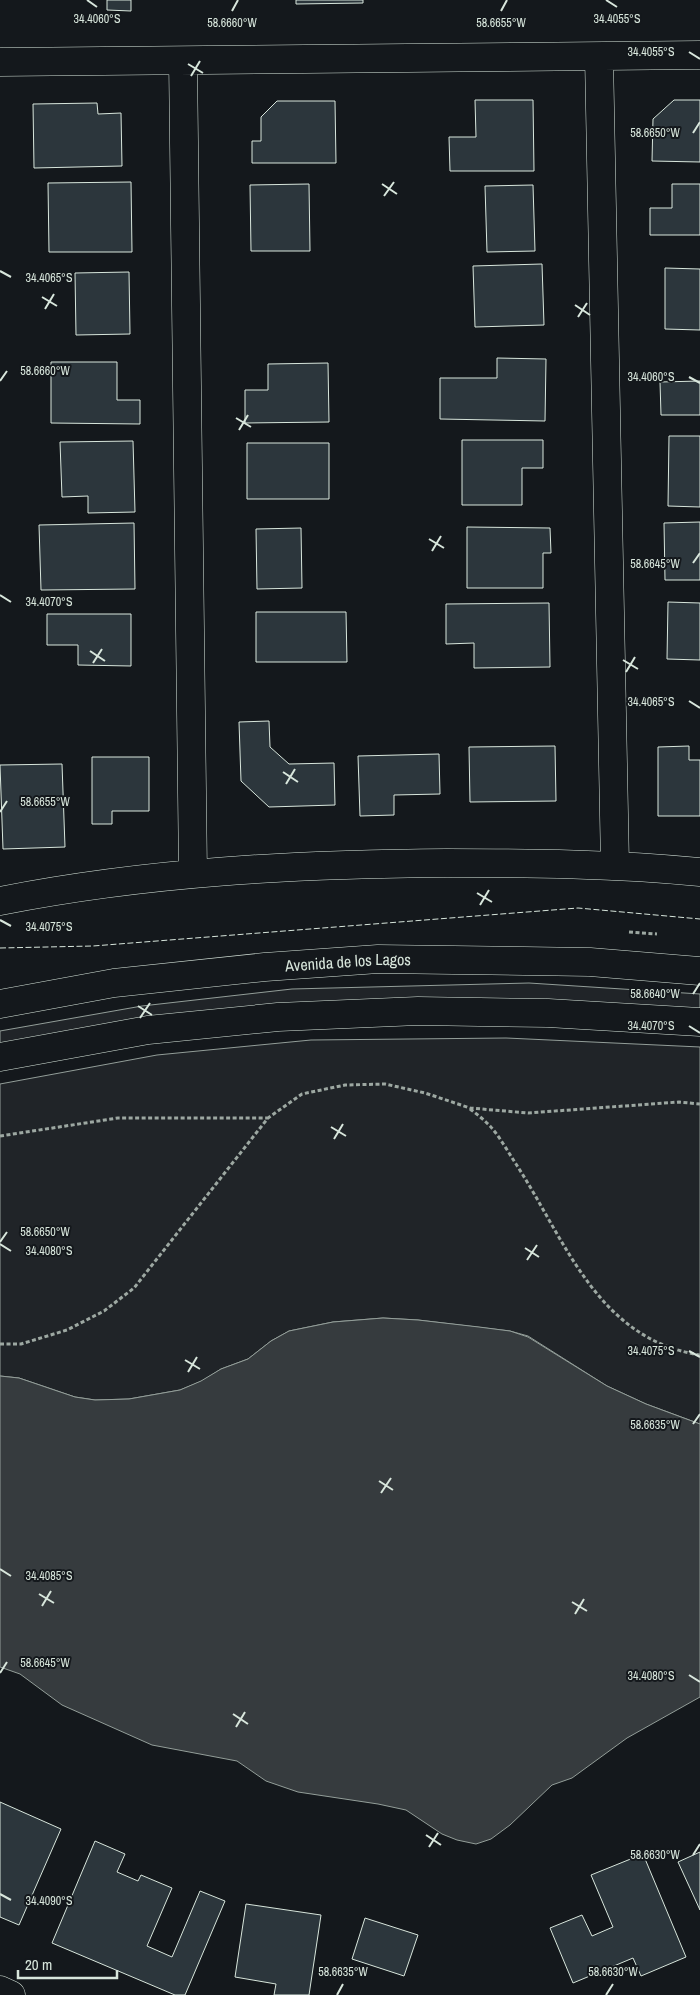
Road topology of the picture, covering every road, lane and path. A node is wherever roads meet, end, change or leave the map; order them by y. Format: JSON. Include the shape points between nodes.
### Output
{"nodes":[{"id":1,"x":700,"y":55,"type":"edge"},
{"id":2,"x":599,"y":56,"type":"junction"},
{"id":3,"x":183,"y":61,"type":"junction"},
{"id":4,"x":0,"y":62,"type":"edge"},
{"id":5,"x":615,"y":866,"type":"junction"},
{"id":6,"x":700,"y":872,"type":"edge"},
{"id":7,"x":193,"y":873,"type":"junction"},
{"id":8,"x":0,"y":901,"type":"edge"},
{"id":9,"x":700,"y":971,"type":"edge"},
{"id":10,"x":0,"y":1004,"type":"edge"},
{"id":11,"x":700,"y":1022,"type":"edge"},
{"id":12,"x":0,"y":1057,"type":"edge"},
{"id":13,"x":700,"y":1104,"type":"edge"},
{"id":14,"x":470,"y":1108,"type":"junction"},
{"id":15,"x":268,"y":1118,"type":"junction"},
{"id":16,"x":0,"y":1136,"type":"edge"},
{"id":17,"x":0,"y":1344,"type":"edge"},
{"id":18,"x":700,"y":1355,"type":"edge"},
{"id":19,"x":0,"y":1990,"type":"edge"},
{"id":20,"x":11,"y":1995,"type":"edge"}],
"edges":[{"from":1,"to":2,"type":"street"},
{"from":2,"to":3,"type":"street"},
{"from":2,"to":5,"type":"street"},
{"from":3,"to":4,"type":"street"},
{"from":3,"to":7,"type":"street"},
{"from":5,"to":6,"type":"street"},
{"from":5,"to":7,"type":"street","via":[[352,864]]},
{"from":7,"to":8,"type":"street","via":[[43,892]]},
{"from":9,"to":10,"type":"street","name":"Avenida de los Lagos","via":[[590,962],[378,959],[114,983]]},
{"from":11,"to":12,"type":"street","via":[[548,1013],[418,1011],[278,1017],[148,1030]]},
{"from":13,"to":14,"type":"path","via":[[679,1102],[528,1114]]},
{"from":14,"to":15,"type":"path","via":[[385,1084],[345,1085],[302,1094]]},
{"from":14,"to":18,"type":"path","via":[[492,1128],[532,1188],[585,1279],[619,1318],[649,1339]]},
{"from":15,"to":16,"type":"path","via":[[118,1118]]},
{"from":15,"to":17,"type":"path","via":[[134,1288],[104,1310],[67,1330],[21,1344]]},
{"from":19,"to":20,"type":"street"}]}
